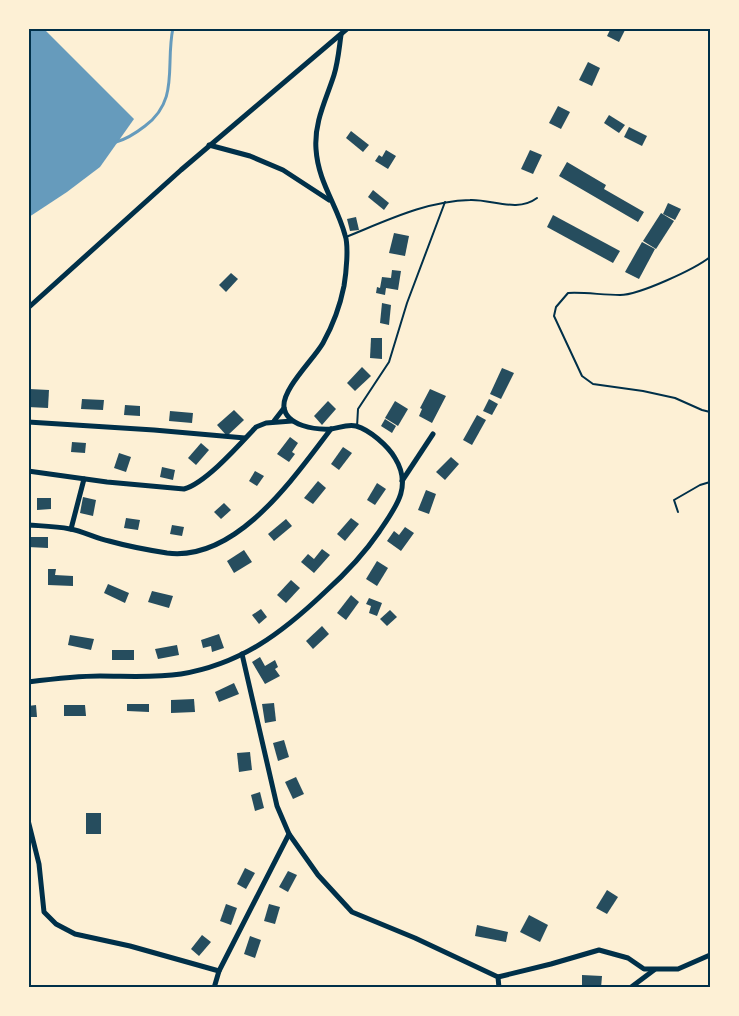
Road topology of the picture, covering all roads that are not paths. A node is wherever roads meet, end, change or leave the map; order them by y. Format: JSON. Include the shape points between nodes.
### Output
{"nodes":[{"id":1,"x":348,"y":28,"type":"edge"},
{"id":2,"x":341,"y":35,"type":"junction"},
{"id":3,"x":209,"y":145,"type":"junction"},
{"id":4,"x":537,"y":198,"type":"dead end"},
{"id":5,"x":331,"y":201,"type":"junction"},
{"id":6,"x":445,"y":202,"type":"junction"},
{"id":7,"x":346,"y":237,"type":"junction"},
{"id":8,"x":711,"y":257,"type":"edge"},
{"id":9,"x":28,"y":308,"type":"edge"},
{"id":10,"x":284,"y":408,"type":"junction"},
{"id":11,"x":711,"y":412,"type":"edge"},
{"id":12,"x":274,"y":421,"type":"junction"},
{"id":13,"x":292,"y":421,"type":"junction"},
{"id":14,"x":28,"y":422,"type":"edge"},
{"id":15,"x":357,"y":427,"type":"junction"},
{"id":16,"x":321,"y":429,"type":"junction"},
{"id":17,"x":331,"y":429,"type":"junction"},
{"id":18,"x":433,"y":434,"type":"dead end"},
{"id":19,"x":324,"y":437,"type":"junction"},
{"id":20,"x":245,"y":438,"type":"junction"},
{"id":21,"x":28,"y":471,"type":"edge"},
{"id":22,"x":84,"y":479,"type":"junction"},
{"id":23,"x":402,"y":481,"type":"junction"},
{"id":24,"x":711,"y":482,"type":"edge"},
{"id":25,"x":678,"y":512,"type":"dead end"},
{"id":26,"x":28,"y":525,"type":"edge"},
{"id":27,"x":72,"y":529,"type":"junction"},
{"id":28,"x":242,"y":654,"type":"junction"},
{"id":29,"x":28,"y":682,"type":"edge"},
{"id":30,"x":28,"y":820,"type":"edge"},
{"id":31,"x":289,"y":834,"type":"junction"},
{"id":32,"x":711,"y":955,"type":"edge"},
{"id":33,"x":655,"y":969,"type":"junction"},
{"id":34,"x":219,"y":971,"type":"junction"},
{"id":35,"x":498,"y":977,"type":"junction"},
{"id":36,"x":214,"y":987,"type":"edge"},
{"id":37,"x":499,"y":987,"type":"edge"},
{"id":38,"x":630,"y":987,"type":"edge"}],
"edges":[{"from":1,"to":2,"type":"street"},
{"from":2,"to":3,"type":"street"},
{"from":2,"to":5,"type":"street","via":[[338,59],[316,130],[319,168]]},
{"from":3,"to":5,"type":"street","via":[[283,170]]},
{"from":3,"to":9,"type":"street"},
{"from":4,"to":6,"type":"lane","via":[[520,206],[471,199]]},
{"from":5,"to":7,"type":"street"},
{"from":6,"to":7,"type":"lane"},
{"from":6,"to":15,"type":"lane","via":[[407,303],[390,362],[358,409]]},
{"from":7,"to":10,"type":"street","via":[[345,283],[339,308],[323,344],[286,396]]},
{"from":8,"to":11,"type":"lane","via":[[697,267],[622,296],[568,293],[554,316],[582,376],[593,384],[654,393]]},
{"from":10,"to":12,"type":"street"},
{"from":10,"to":13,"type":"street"},
{"from":12,"to":13,"type":"street"},
{"from":12,"to":20,"type":"street","via":[[260,424]]},
{"from":13,"to":16,"type":"street"},
{"from":14,"to":20,"type":"street"},
{"from":15,"to":17,"type":"street"},
{"from":15,"to":23,"type":"street","via":[[394,457]]},
{"from":16,"to":17,"type":"street"},
{"from":16,"to":19,"type":"street"},
{"from":17,"to":19,"type":"street"},
{"from":18,"to":23,"type":"street"},
{"from":19,"to":27,"type":"street","via":[[279,494],[233,536],[208,548],[168,553],[109,542]]},
{"from":20,"to":22,"type":"street","via":[[190,488]]},
{"from":21,"to":22,"type":"street"},
{"from":22,"to":27,"type":"street"},
{"from":23,"to":28,"type":"street","via":[[400,500],[359,558],[288,626]]},
{"from":24,"to":25,"type":"lane","via":[[674,500]]},
{"from":26,"to":27,"type":"street"},
{"from":28,"to":29,"type":"street","via":[[183,673]]},
{"from":28,"to":31,"type":"street","via":[[277,806]]},
{"from":30,"to":34,"type":"street","via":[[39,864],[44,912],[56,924],[75,934]]},
{"from":31,"to":34,"type":"street"},
{"from":31,"to":35,"type":"street","via":[[318,875],[352,912]]},
{"from":32,"to":33,"type":"street","via":[[678,969]]},
{"from":33,"to":35,"type":"street","via":[[644,969],[628,958],[599,950]]},
{"from":33,"to":38,"type":"street"},
{"from":34,"to":36,"type":"street"},
{"from":35,"to":37,"type":"street"}]}
